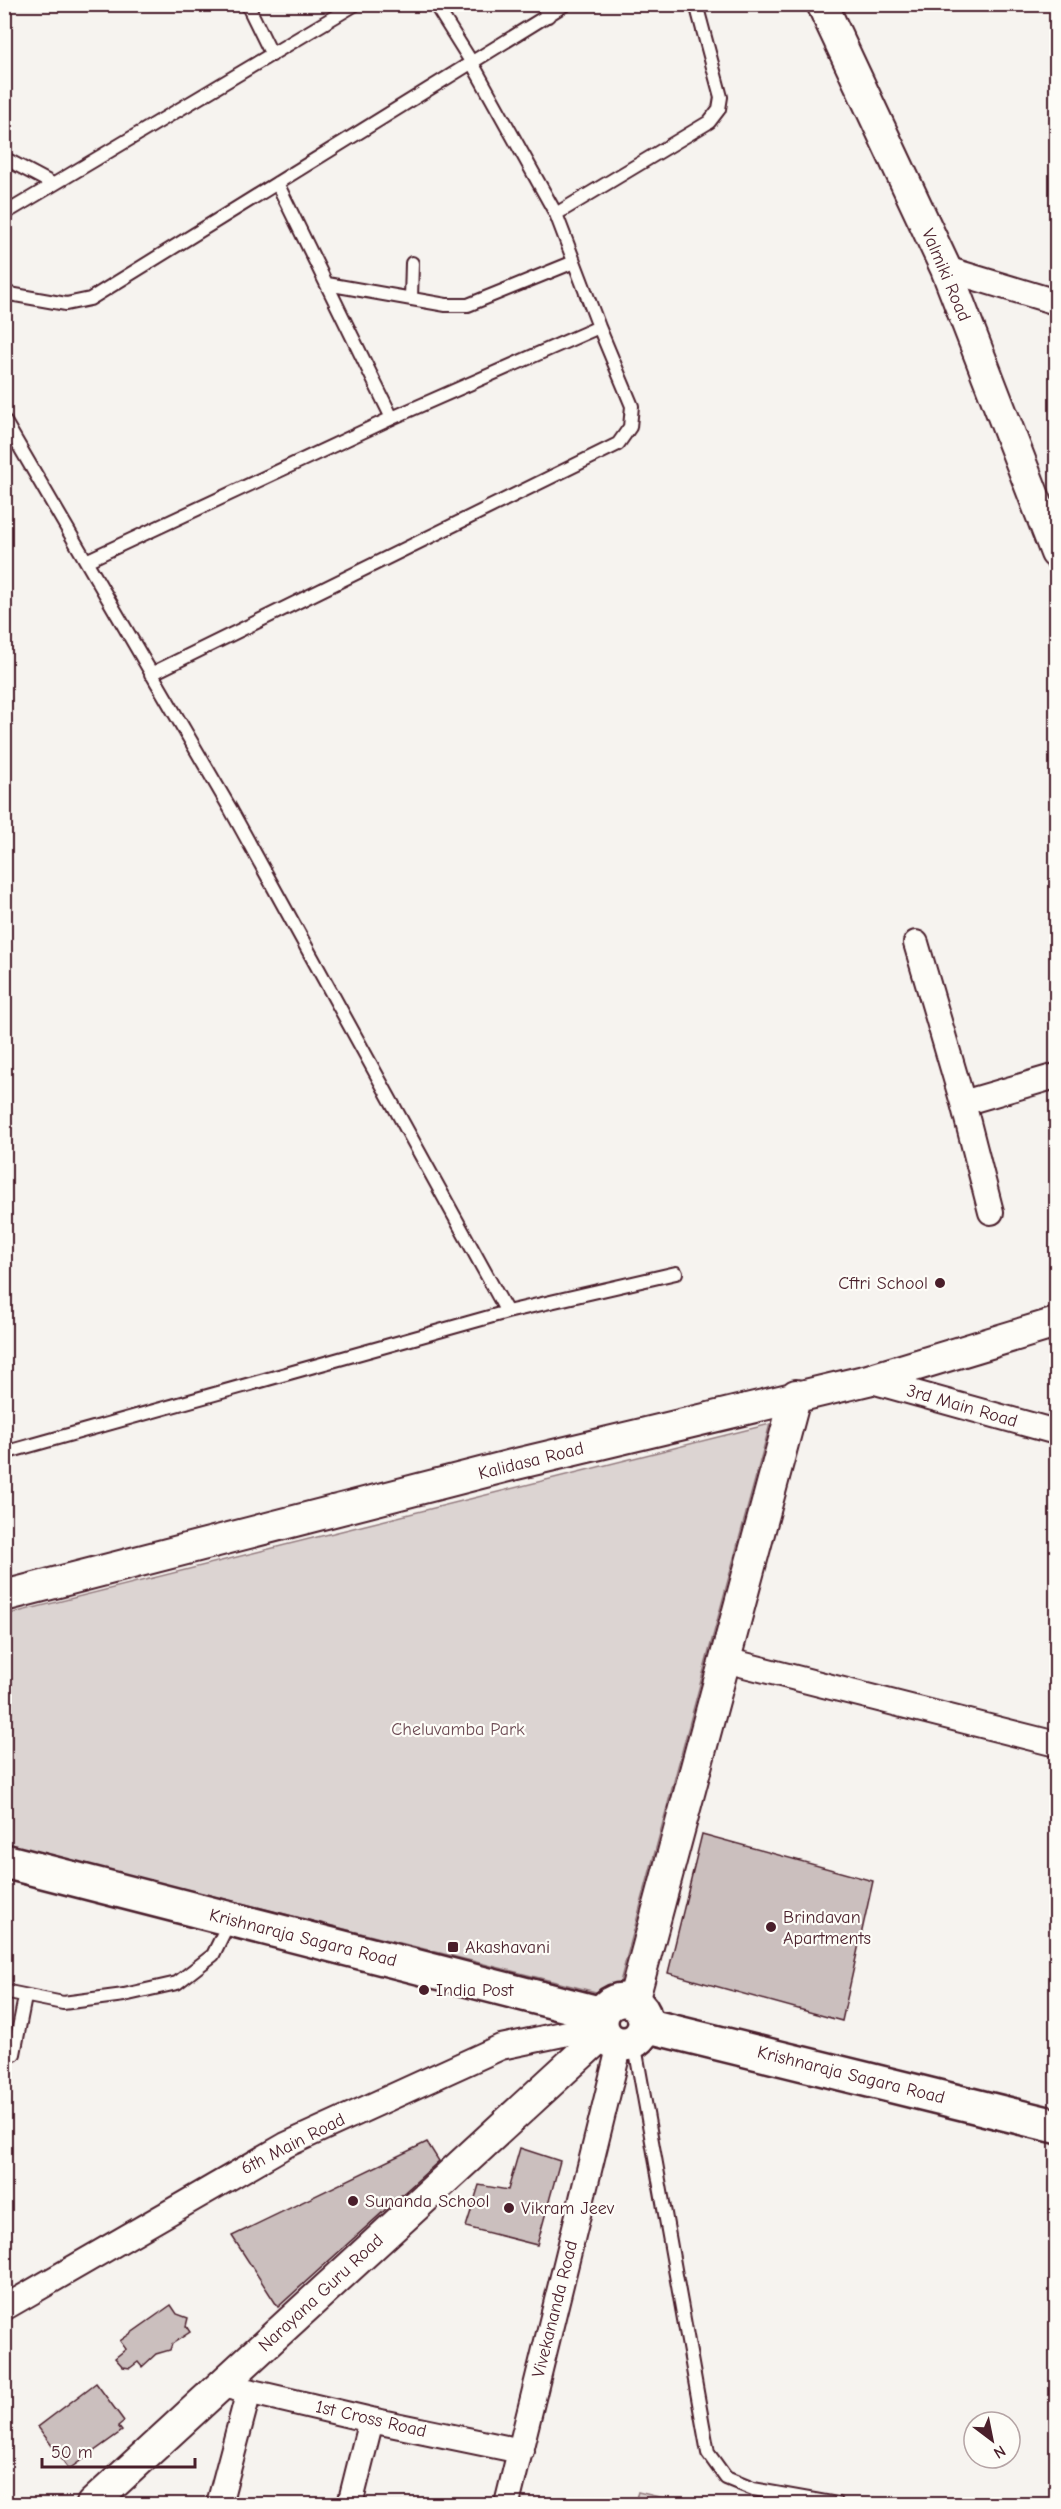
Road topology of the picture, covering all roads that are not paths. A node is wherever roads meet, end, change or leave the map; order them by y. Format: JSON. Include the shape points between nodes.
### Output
{"nodes":[{"id":1,"x":247,"y":4,"type":"edge"},
{"id":2,"x":356,"y":4,"type":"edge"},
{"id":3,"x":435,"y":4,"type":"edge"},
{"id":4,"x":566,"y":4,"type":"edge"},
{"id":5,"x":696,"y":4,"type":"edge"},
{"id":6,"x":822,"y":4,"type":"edge"},
{"id":7,"x":545,"y":10,"type":"edge"},
{"id":8,"x":272,"y":55,"type":"junction"},
{"id":9,"x":472,"y":63,"type":"junction"},
{"id":10,"x":4,"y":158,"type":"edge"},
{"id":11,"x":278,"y":183,"type":"junction"},
{"id":12,"x":53,"y":184,"type":"junction"},
{"id":13,"x":4,"y":214,"type":"edge"},
{"id":14,"x":556,"y":214,"type":"junction"},
{"id":15,"x":574,"y":262,"type":"junction"},
{"id":16,"x":412,"y":263,"type":"dead end"},
{"id":17,"x":946,"y":269,"type":"junction"},
{"id":18,"x":327,"y":284,"type":"junction"},
{"id":19,"x":4,"y":293,"type":"edge"},
{"id":20,"x":411,"y":299,"type":"junction"},
{"id":21,"x":1056,"y":302,"type":"edge"},
{"id":22,"x":599,"y":327,"type":"junction"},
{"id":23,"x":392,"y":418,"type":"junction"},
{"id":24,"x":4,"y":420,"type":"edge"},
{"id":25,"x":1056,"y":553,"type":"edge"},
{"id":26,"x":86,"y":561,"type":"junction"},
{"id":27,"x":151,"y":674,"type":"junction"},
{"id":28,"x":916,"y":943,"type":"dead end"},
{"id":29,"x":1056,"y":1076,"type":"edge"},
{"id":30,"x":963,"y":1103,"type":"junction"},
{"id":31,"x":991,"y":1212,"type":"dead end"},
{"id":32,"x":676,"y":1273,"type":"dead end"},
{"id":33,"x":507,"y":1312,"type":"junction"},
{"id":34,"x":1056,"y":1323,"type":"edge"},
{"id":35,"x":868,"y":1380,"type":"junction"},
{"id":36,"x":796,"y":1395,"type":"junction"},
{"id":37,"x":1056,"y":1432,"type":"edge"},
{"id":38,"x":4,"y":1453,"type":"edge"},
{"id":39,"x":4,"y":1596,"type":"edge"},
{"id":40,"x":725,"y":1660,"type":"junction"},
{"id":41,"x":1056,"y":1744,"type":"edge"},
{"id":42,"x":4,"y":1861,"type":"edge"},
{"id":43,"x":230,"y":1919,"type":"junction"},
{"id":44,"x":4,"y":1991,"type":"edge"},
{"id":45,"x":25,"y":1997,"type":"junction"},
{"id":46,"x":620,"y":2026,"type":"junction"},
{"id":47,"x":14,"y":2054,"type":"dead end"},
{"id":48,"x":1056,"y":2126,"type":"edge"},
{"id":49,"x":4,"y":2308,"type":"edge"},
{"id":50,"x":235,"y":2388,"type":"junction"},
{"id":51,"x":371,"y":2420,"type":"junction"},
{"id":52,"x":521,"y":2451,"type":"junction"},
{"id":53,"x":92,"y":2505,"type":"edge"},
{"id":54,"x":219,"y":2505,"type":"edge"},
{"id":55,"x":350,"y":2505,"type":"edge"},
{"id":56,"x":507,"y":2505,"type":"edge"},
{"id":57,"x":837,"y":2505,"type":"edge"}],
"edges":[{"from":1,"to":8,"type":"lane"},
{"from":2,"to":8,"type":"lane"},
{"from":3,"to":9,"type":"lane"},
{"from":4,"to":7,"type":"lane"},
{"from":5,"to":14,"type":"lane","via":[[721,97],[719,109],[709,122]]},
{"from":6,"to":17,"type":"street","name":"Valmiki Road"},
{"from":7,"to":9,"type":"lane"},
{"from":8,"to":12,"type":"lane"},
{"from":9,"to":11,"type":"lane"},
{"from":9,"to":14,"type":"lane"},
{"from":10,"to":12,"type":"lane"},
{"from":11,"to":18,"type":"lane"},
{"from":11,"to":19,"type":"lane","via":[[90,299],[66,304]]},
{"from":12,"to":13,"type":"lane"},
{"from":14,"to":15,"type":"lane"},
{"from":15,"to":20,"type":"lane","via":[[468,305]]},
{"from":15,"to":22,"type":"lane"},
{"from":16,"to":20,"type":"lane"},
{"from":17,"to":21,"type":"street"},
{"from":17,"to":25,"type":"street","name":"Valmiki Road"},
{"from":18,"to":20,"type":"lane"},
{"from":18,"to":23,"type":"lane"},
{"from":22,"to":23,"type":"lane"},
{"from":22,"to":27,"type":"lane","via":[[632,406],[630,427],[618,444]]},
{"from":23,"to":26,"type":"lane"},
{"from":24,"to":26,"type":"lane"},
{"from":26,"to":27,"type":"lane"},
{"from":27,"to":33,"type":"lane","via":[[231,810]]},
{"from":28,"to":30,"type":"street"},
{"from":29,"to":30,"type":"street"},
{"from":30,"to":31,"type":"street"},
{"from":32,"to":33,"type":"lane"},
{"from":33,"to":38,"type":"lane"},
{"from":34,"to":35,"type":"street","name":"Kalidasa Road"},
{"from":35,"to":36,"type":"street","name":"Kalidasa Road"},
{"from":35,"to":37,"type":"street","name":"3rd Main Road"},
{"from":36,"to":39,"type":"street","name":"Kalidasa Road"},
{"from":36,"to":40,"type":"street"},
{"from":40,"to":41,"type":"street"},
{"from":40,"to":46,"type":"street"},
{"from":42,"to":43,"type":"main road","name":"Krishnaraja Sagara Road"},
{"from":43,"to":45,"type":"lane","via":[[213,1955],[177,1983],[63,2004]]},
{"from":43,"to":46,"type":"main road","name":"Krishnaraja Sagara Road"},
{"from":44,"to":45,"type":"lane"},
{"from":45,"to":47,"type":"lane"},
{"from":46,"to":48,"type":"main road","name":"Krishnaraja Sagara Road"},
{"from":46,"to":49,"type":"street","name":"6th Main Road","via":[[501,2047],[286,2145]]},
{"from":46,"to":50,"type":"street","name":"Narayana Guru Road"},
{"from":46,"to":52,"type":"street","name":"Vivekananda Road"},
{"from":46,"to":57,"type":"lane","via":[[708,2453],[726,2478],[753,2489]]},
{"from":50,"to":51,"type":"street","name":"1st Cross Road"},
{"from":50,"to":53,"type":"street","name":"Narayana Guru Road"},
{"from":50,"to":54,"type":"street"},
{"from":51,"to":52,"type":"street","name":"1st Cross Road"},
{"from":51,"to":55,"type":"street"},
{"from":52,"to":56,"type":"street","name":"Vivekananda Road"}]}
